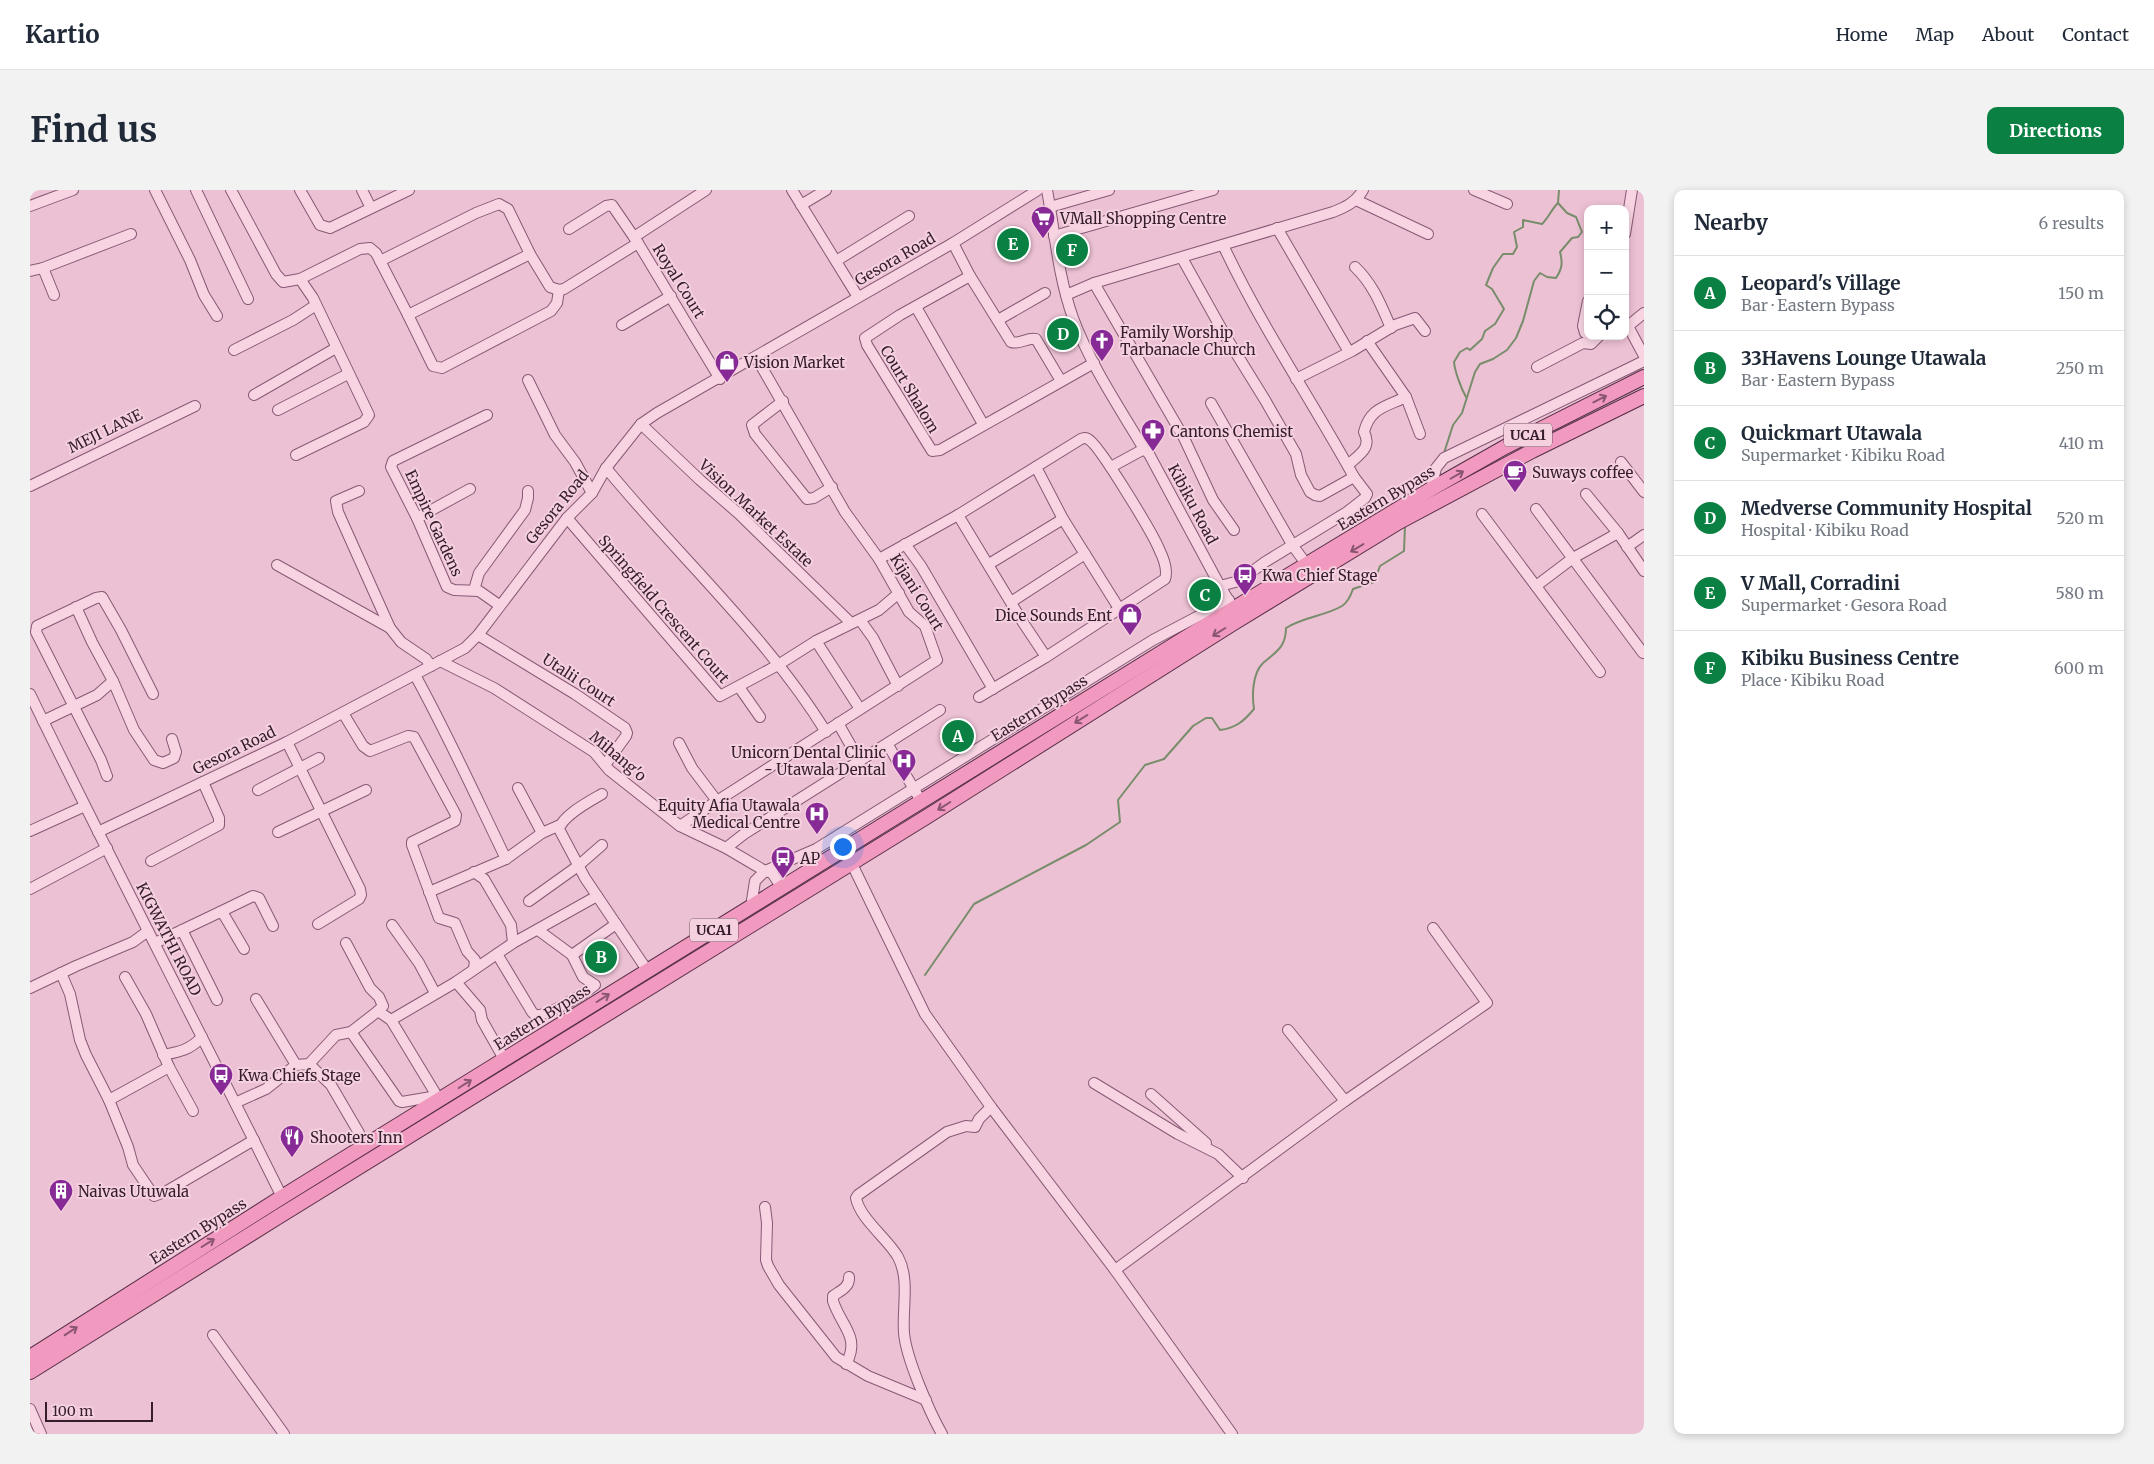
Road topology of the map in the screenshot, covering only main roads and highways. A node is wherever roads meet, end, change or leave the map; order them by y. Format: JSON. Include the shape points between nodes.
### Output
{"nodes":[{"id":1,"x":1644,"y":377,"type":"edge"},
{"id":2,"x":1644,"y":396,"type":"edge"},
{"id":3,"x":1035,"y":730,"type":"junction"},
{"id":4,"x":1044,"y":743,"type":"junction"},
{"id":5,"x":30,"y":1357,"type":"edge"},
{"id":6,"x":30,"y":1372,"type":"edge"}],
"edges":[{"from":3,"to":1,"type":"main road","name":"Eastern Bypass","number":"UCA1","one_way":true,"via":[[1232,604],[1307,565],[1505,447]]},
{"from":2,"to":4,"type":"main road","name":"Eastern Bypass","number":"UCA1","one_way":true,"via":[[1412,514]]},
{"from":3,"to":4,"type":"main road"},
{"from":5,"to":3,"type":"main road","name":"Eastern Bypass","number":"UCA1","one_way":true,"via":[[362,1149],[436,1099]]},
{"from":4,"to":6,"type":"main road","name":"Eastern Bypass","number":"UCA1","one_way":true}]}
